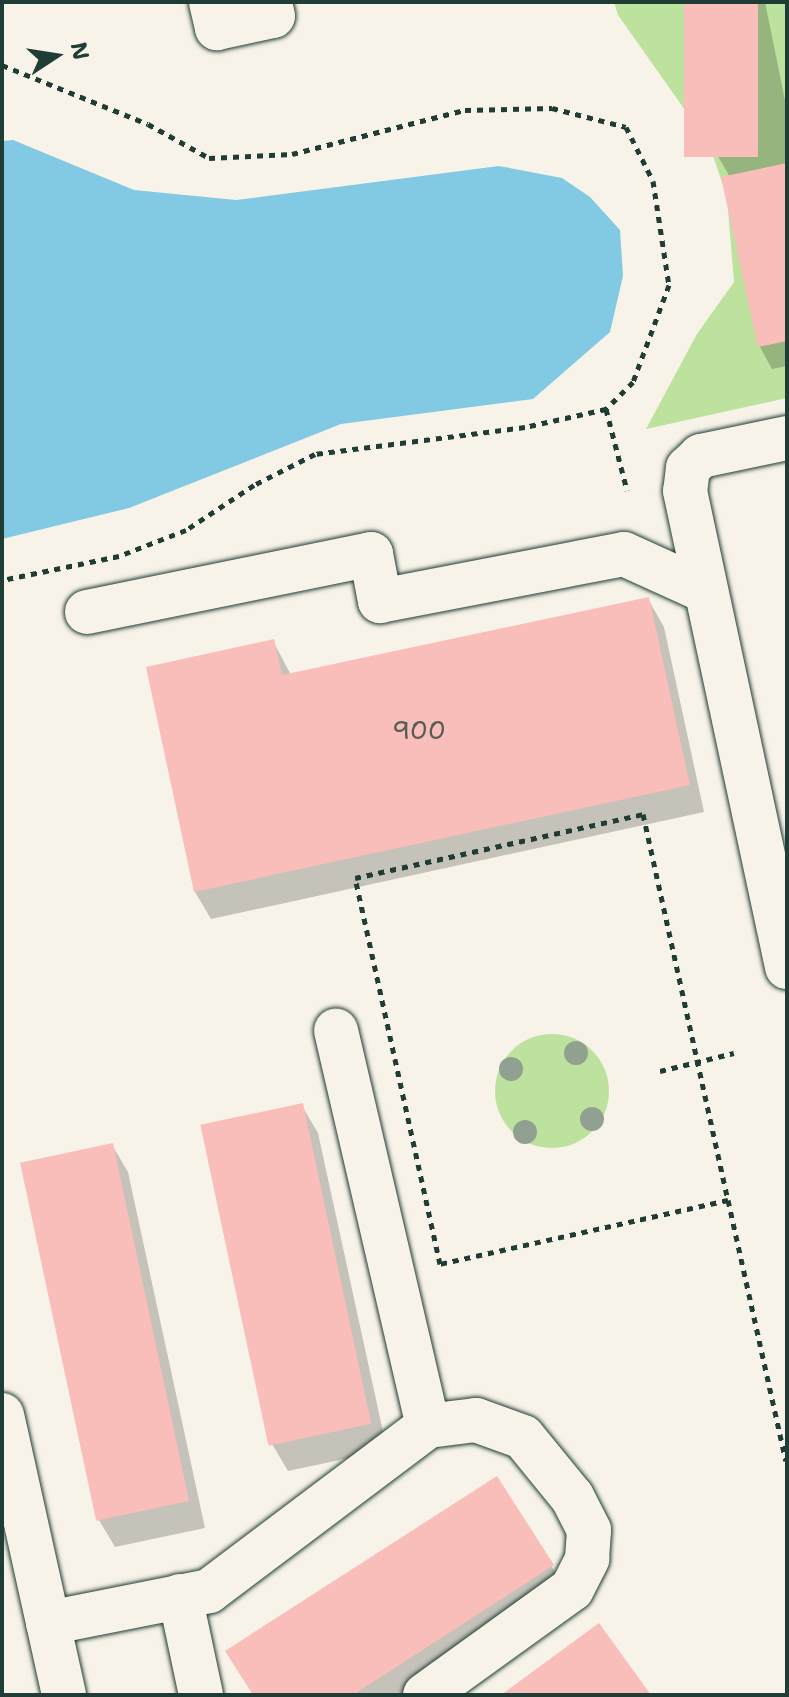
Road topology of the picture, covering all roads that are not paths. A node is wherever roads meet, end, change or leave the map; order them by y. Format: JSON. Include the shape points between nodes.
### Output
{"nodes":[{"id":1,"x":211,"y":2,"type":"edge"},
{"id":2,"x":270,"y":2,"type":"edge"},
{"id":3,"x":787,"y":438,"type":"edge"},
{"id":4,"x":703,"y":590,"type":"junction"},
{"id":5,"x":87,"y":612,"type":"dead end"},
{"id":6,"x":787,"y":967,"type":"edge"},
{"id":7,"x":336,"y":1031,"type":"dead end"},
{"id":8,"x":2,"y":1415,"type":"edge"},
{"id":9,"x":428,"y":1426,"type":"junction"},
{"id":10,"x":180,"y":1596,"type":"junction"},
{"id":11,"x":48,"y":1623,"type":"junction"},
{"id":12,"x":64,"y":1695,"type":"edge"},
{"id":13,"x":201,"y":1695,"type":"edge"},
{"id":14,"x":425,"y":1695,"type":"edge"}],
"edges":[{"from":1,"to":2,"type":"street","via":[[217,28],[273,16]]},
{"from":3,"to":4,"type":"street","via":[[701,456],[688,468],[686,510]]},
{"from":4,"to":5,"type":"street","via":[[624,554],[380,601],[371,554]]},
{"from":4,"to":6,"type":"street"},
{"from":7,"to":9,"type":"street"},
{"from":8,"to":11,"type":"street"},
{"from":9,"to":10,"type":"street","via":[[209,1591]]},
{"from":9,"to":14,"type":"street","via":[[476,1420],[523,1437],[572,1497],[589,1530],[587,1559],[572,1589]]},
{"from":10,"to":11,"type":"street"},
{"from":10,"to":13,"type":"street"},
{"from":11,"to":12,"type":"street"}]}
